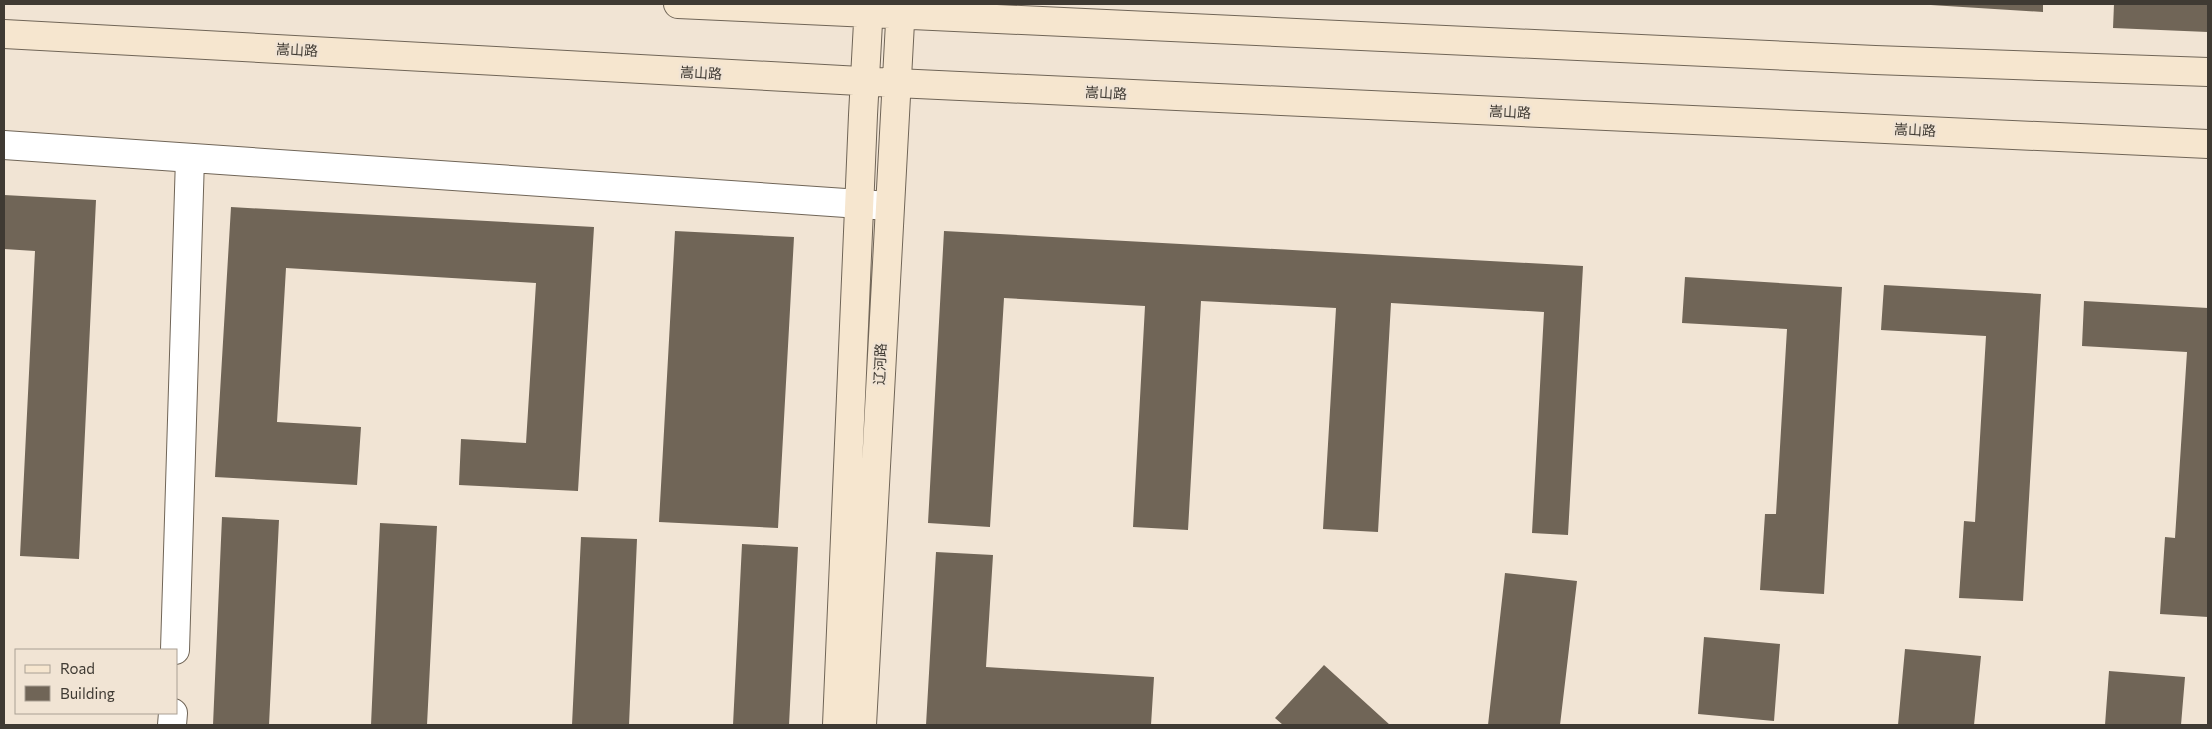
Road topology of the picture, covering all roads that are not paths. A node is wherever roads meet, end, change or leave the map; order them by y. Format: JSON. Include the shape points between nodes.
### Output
{"nodes":[{"id":1,"x":678,"y":4,"type":"edge"},
{"id":2,"x":869,"y":8,"type":"edge"},
{"id":3,"x":900,"y":9,"type":"edge"},
{"id":4,"x":4,"y":34,"type":"edge"},
{"id":5,"x":2208,"y":72,"type":"edge"},
{"id":6,"x":865,"y":82,"type":"junction"},
{"id":7,"x":896,"y":84,"type":"junction"},
{"id":8,"x":2208,"y":144,"type":"edge"},
{"id":9,"x":4,"y":145,"type":"edge"},
{"id":10,"x":190,"y":158,"type":"junction"},
{"id":11,"x":859,"y":205,"type":"junction"},
{"id":12,"x":889,"y":206,"type":"junction"},
{"id":13,"x":175,"y":649,"type":"edge"},
{"id":14,"x":837,"y":725,"type":"edge"},
{"id":15,"x":862,"y":725,"type":"edge"}],
"edges":[{"from":1,"to":2,"type":"main road"},
{"from":2,"to":3,"type":"main road"},
{"from":2,"to":6,"type":"main road","name":"辽河路"},
{"from":3,"to":5,"type":"main road","via":[[1875,60]]},
{"from":3,"to":7,"type":"main road","name":"辽河路"},
{"from":4,"to":6,"type":"main road","name":"嵩山路"},
{"from":6,"to":7,"type":"main road","name":"嵩山路"},
{"from":6,"to":11,"type":"main road","name":"辽河路"},
{"from":7,"to":8,"type":"main road","name":"嵩山路"},
{"from":7,"to":12,"type":"main road","name":"辽河路"},
{"from":9,"to":10,"type":"street"},
{"from":10,"to":11,"type":"street"},
{"from":10,"to":13,"type":"street"},
{"from":11,"to":12,"type":"street"},
{"from":11,"to":14,"type":"main road","name":"辽河路"},
{"from":12,"to":15,"type":"main road","name":"辽河路"}]}
